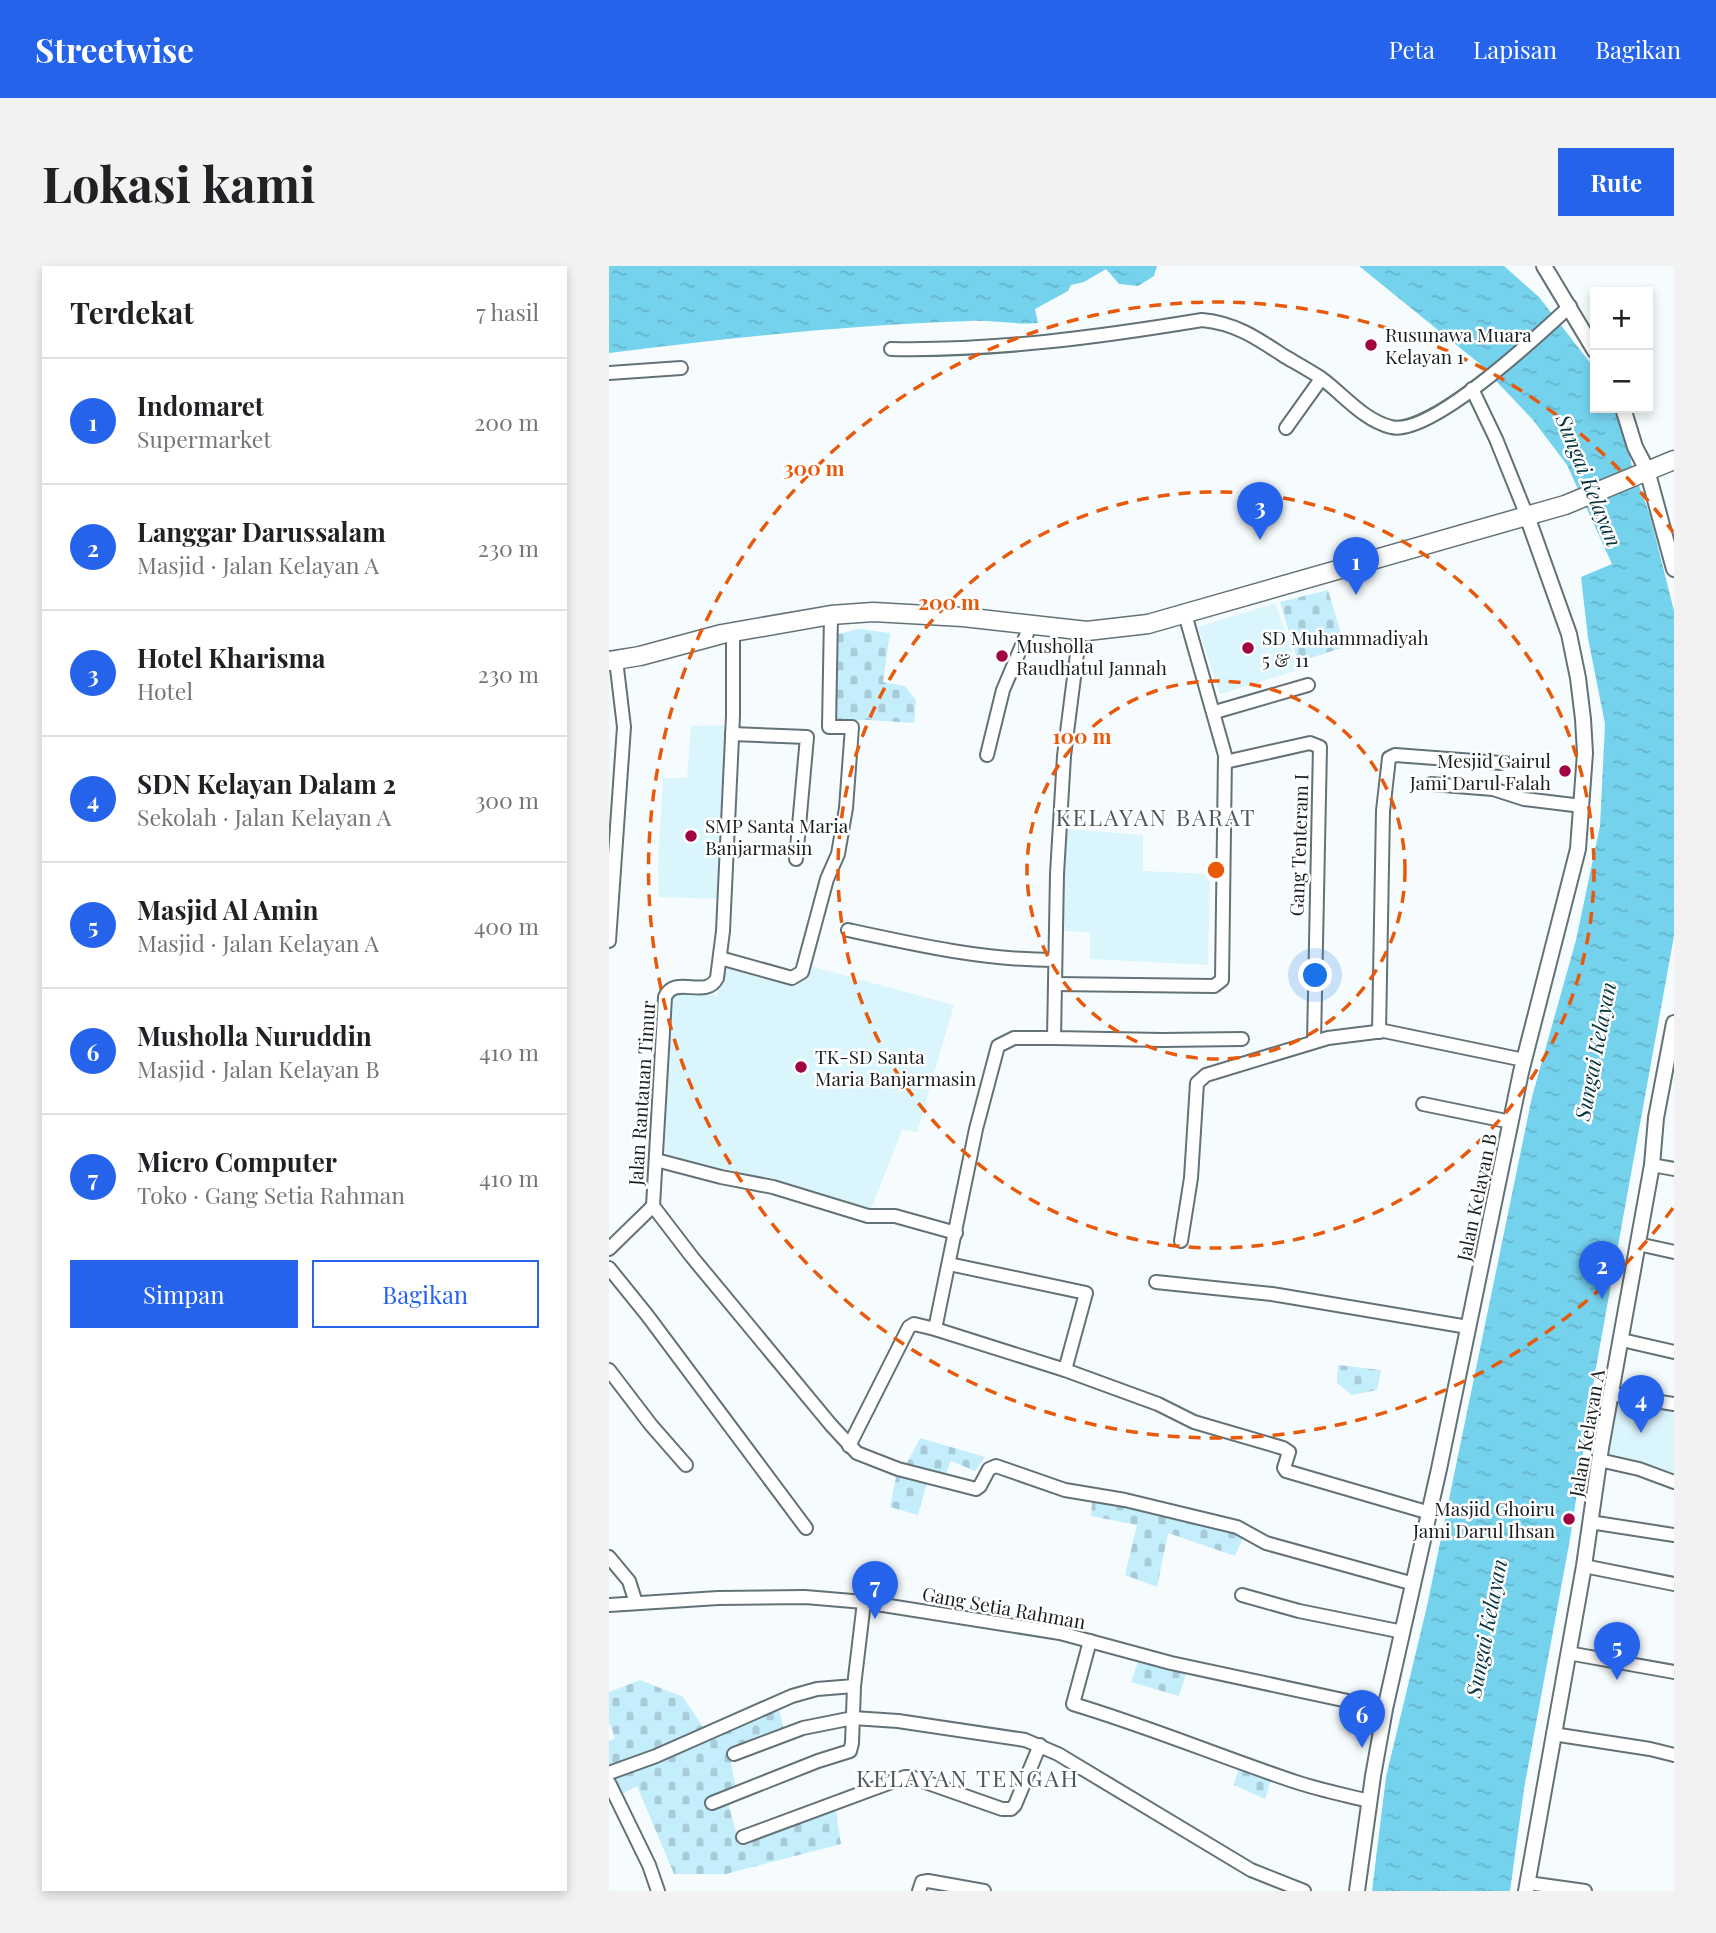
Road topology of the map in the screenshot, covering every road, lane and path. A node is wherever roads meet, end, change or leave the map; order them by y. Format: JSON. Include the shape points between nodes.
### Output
{"nodes":[{"id":1,"x":1544,"y":266,"type":"edge"},
{"id":2,"x":1567,"y":308,"type":"junction"},
{"id":3,"x":891,"y":349,"type":"dead end"},
{"id":4,"x":1594,"y":350,"type":"edge"},
{"id":5,"x":681,"y":368,"type":"dead end"},
{"id":6,"x":609,"y":373,"type":"edge"},
{"id":7,"x":1321,"y":379,"type":"junction"},
{"id":8,"x":1472,"y":388,"type":"junction"},
{"id":9,"x":1625,"y":413,"type":"edge"},
{"id":10,"x":1286,"y":428,"type":"dead end"},
{"id":11,"x":1674,"y":460,"type":"edge"},
{"id":12,"x":1647,"y":470,"type":"junction"},
{"id":13,"x":1527,"y":516,"type":"junction"},
{"id":14,"x":1674,"y":569,"type":"edge"},
{"id":15,"x":1185,"y":614,"type":"junction"},
{"id":16,"x":831,"y":615,"type":"junction"},
{"id":17,"x":1031,"y":624,"type":"junction"},
{"id":18,"x":1080,"y":630,"type":"junction"},
{"id":19,"x":733,"y":632,"type":"junction"},
{"id":20,"x":613,"y":661,"type":"edge"},
{"id":21,"x":1308,"y":685,"type":"dead end"},
{"id":22,"x":1215,"y":712,"type":"junction"},
{"id":23,"x":732,"y":734,"type":"junction"},
{"id":24,"x":987,"y":755,"type":"dead end"},
{"id":25,"x":1225,"y":762,"type":"junction"},
{"id":26,"x":1501,"y":763,"type":"dead end"},
{"id":27,"x":1431,"y":784,"type":"dead end"},
{"id":28,"x":1582,"y":806,"type":"junction"},
{"id":29,"x":796,"y":859,"type":"dead end"},
{"id":30,"x":848,"y":930,"type":"dead end"},
{"id":31,"x":609,"y":941,"type":"edge"},
{"id":32,"x":719,"y":958,"type":"junction"},
{"id":33,"x":1055,"y":960,"type":"junction"},
{"id":34,"x":1055,"y":984,"type":"junction"},
{"id":35,"x":1674,"y":1023,"type":"edge"},
{"id":36,"x":1379,"y":1032,"type":"junction"},
{"id":37,"x":1054,"y":1038,"type":"junction"},
{"id":38,"x":1242,"y":1039,"type":"dead end"},
{"id":39,"x":1314,"y":1042,"type":"junction"},
{"id":40,"x":1524,"y":1060,"type":"junction"},
{"id":41,"x":1423,"y":1104,"type":"dead end"},
{"id":42,"x":1511,"y":1122,"type":"junction"},
{"id":43,"x":656,"y":1160,"type":"junction"},
{"id":44,"x":1652,"y":1165,"type":"junction"},
{"id":45,"x":1674,"y":1170,"type":"edge"},
{"id":46,"x":653,"y":1206,"type":"junction"},
{"id":47,"x":956,"y":1233,"type":"junction"},
{"id":48,"x":1181,"y":1241,"type":"dead end"},
{"id":49,"x":1637,"y":1244,"type":"junction"},
{"id":50,"x":609,"y":1249,"type":"edge"},
{"id":51,"x":1674,"y":1252,"type":"edge"},
{"id":52,"x":949,"y":1264,"type":"junction"},
{"id":53,"x":609,"y":1268,"type":"edge"},
{"id":54,"x":1156,"y":1282,"type":"dead end"},
{"id":55,"x":1468,"y":1327,"type":"junction"},
{"id":56,"x":935,"y":1329,"type":"junction"},
{"id":57,"x":1622,"y":1340,"type":"junction"},
{"id":58,"x":1674,"y":1352,"type":"edge"},
{"id":59,"x":609,"y":1370,"type":"edge"},
{"id":60,"x":1065,"y":1370,"type":"junction"},
{"id":61,"x":1611,"y":1395,"type":"junction"},
{"id":62,"x":1674,"y":1404,"type":"edge"},
{"id":63,"x":849,"y":1446,"type":"junction"},
{"id":64,"x":1599,"y":1460,"type":"junction"},
{"id":65,"x":686,"y":1465,"type":"dead end"},
{"id":66,"x":1674,"y":1482,"type":"edge"},
{"id":67,"x":1430,"y":1513,"type":"junction"},
{"id":68,"x":1590,"y":1522,"type":"junction"},
{"id":69,"x":806,"y":1528,"type":"dead end"},
{"id":70,"x":1674,"y":1535,"type":"edge"},
{"id":71,"x":609,"y":1557,"type":"edge"},
{"id":72,"x":1584,"y":1566,"type":"junction"},
{"id":73,"x":1415,"y":1584,"type":"junction"},
{"id":74,"x":1674,"y":1584,"type":"edge"},
{"id":75,"x":1242,"y":1595,"type":"dead end"},
{"id":76,"x":864,"y":1602,"type":"junction"},
{"id":77,"x":636,"y":1603,"type":"junction"},
{"id":78,"x":609,"y":1605,"type":"edge"},
{"id":79,"x":1403,"y":1632,"type":"junction"},
{"id":80,"x":1090,"y":1641,"type":"junction"},
{"id":81,"x":1568,"y":1653,"type":"junction"},
{"id":82,"x":1674,"y":1672,"type":"edge"},
{"id":83,"x":854,"y":1686,"type":"junction"},
{"id":84,"x":1385,"y":1709,"type":"junction"},
{"id":85,"x":853,"y":1717,"type":"junction"},
{"id":86,"x":1553,"y":1734,"type":"junction"},
{"id":87,"x":1040,"y":1745,"type":"junction"},
{"id":88,"x":734,"y":1754,"type":"dead end"},
{"id":89,"x":1674,"y":1755,"type":"edge"},
{"id":90,"x":609,"y":1773,"type":"edge"},
{"id":91,"x":609,"y":1783,"type":"edge"},
{"id":92,"x":1369,"y":1801,"type":"junction"},
{"id":93,"x":712,"y":1803,"type":"dead end"},
{"id":94,"x":743,"y":1837,"type":"dead end"},
{"id":95,"x":1527,"y":1887,"type":"edge"},
{"id":96,"x":658,"y":1891,"type":"edge"},
{"id":97,"x":919,"y":1891,"type":"edge"},
{"id":98,"x":984,"y":1891,"type":"edge"},
{"id":99,"x":1304,"y":1891,"type":"edge"},
{"id":100,"x":1357,"y":1891,"type":"edge"},
{"id":101,"x":1585,"y":1891,"type":"edge"}],
"edges":[{"from":1,"to":2,"type":"street"},
{"from":2,"to":4,"type":"street"},
{"from":2,"to":8,"type":"street"},
{"from":3,"to":7,"type":"street","via":[[1059,341],[1202,320],[1231,325]]},
{"from":5,"to":6,"type":"street"},
{"from":7,"to":8,"type":"street","via":[[1368,416],[1403,428],[1436,416]]},
{"from":7,"to":10,"type":"street"},
{"from":8,"to":13,"type":"street"},
{"from":9,"to":12,"type":"street"},
{"from":11,"to":12,"type":"main road"},
{"from":12,"to":13,"type":"main road"},
{"from":12,"to":14,"type":"street"},
{"from":13,"to":15,"type":"main road"},
{"from":13,"to":28,"type":"street","name":"Jalan Kelayan B","via":[[1569,634],[1578,678],[1585,753]]},
{"from":15,"to":18,"type":"main road","via":[[1115,629]]},
{"from":15,"to":22,"type":"street"},
{"from":16,"to":17,"type":"main road","via":[[873,612]]},
{"from":16,"to":19,"type":"main road"},
{"from":16,"to":32,"type":"street","via":[[829,727],[852,727],[846,808],[838,855],[802,972],[792,978]]},
{"from":17,"to":18,"type":"main road"},
{"from":17,"to":24,"type":"street","via":[[1003,690]]},
{"from":18,"to":33,"type":"street","via":[[1064,756]]},
{"from":19,"to":20,"type":"main road"},
{"from":19,"to":23,"type":"street","name":"Jalan Rantauan Timur"},
{"from":20,"to":31,"type":"street","via":[[624,727]]},
{"from":21,"to":22,"type":"street"},
{"from":22,"to":25,"type":"street"},
{"from":23,"to":29,"type":"street","via":[[807,737]]},
{"from":23,"to":32,"type":"street","name":"Jalan Rantauan Timur"},
{"from":25,"to":34,"type":"street","via":[[1222,980],[1214,986]]},
{"from":25,"to":39,"type":"street","name":"Gang Tenteram I","via":[[1310,743],[1320,747]]},
{"from":26,"to":36,"type":"street","via":[[1389,758],[1383,811]]},
{"from":27,"to":28,"type":"street","via":[[1493,789],[1524,799]]},
{"from":28,"to":40,"type":"street","name":"Jalan Kelayan B","via":[[1578,849]]},
{"from":30,"to":33,"type":"street","via":[[966,955]]},
{"from":32,"to":43,"type":"street","name":"Jalan Rantauan Timur","via":[[717,978],[710,987],[673,987],[665,997]]},
{"from":33,"to":34,"type":"street"},
{"from":34,"to":37,"type":"street"},
{"from":35,"to":44,"type":"street","name":"Jalan Kelayan A"},
{"from":36,"to":39,"type":"street"},
{"from":36,"to":40,"type":"street"},
{"from":37,"to":38,"type":"street"},
{"from":37,"to":47,"type":"street","via":[[1014,1038],[998,1046]]},
{"from":39,"to":48,"type":"street","via":[[1199,1079]]},
{"from":40,"to":42,"type":"street","name":"Jalan Kelayan B"},
{"from":41,"to":42,"type":"street"},
{"from":42,"to":55,"type":"street","name":"Jalan Kelayan B"},
{"from":43,"to":46,"type":"street","name":"Jalan Rantauan Timur"},
{"from":43,"to":47,"type":"street","via":[[773,1186],[868,1216],[895,1216]]},
{"from":44,"to":45,"type":"street"},
{"from":44,"to":49,"type":"street","name":"Jalan Kelayan A"},
{"from":46,"to":50,"type":"street"},
{"from":46,"to":63,"type":"street","name":"Jalan Rantauan Timur"},
{"from":47,"to":52,"type":"street"},
{"from":49,"to":51,"type":"street"},
{"from":49,"to":57,"type":"street","name":"Jalan Kelayan A"},
{"from":52,"to":56,"type":"street"},
{"from":52,"to":60,"type":"street","via":[[1086,1293]]},
{"from":53,"to":69,"type":"street"},
{"from":54,"to":55,"type":"street","via":[[1272,1294]]},
{"from":55,"to":67,"type":"street","name":"Jalan Kelayan B"},
{"from":56,"to":60,"type":"street"},
{"from":56,"to":63,"type":"street","via":[[909,1327]]},
{"from":57,"to":58,"type":"street"},
{"from":57,"to":61,"type":"street","name":"Jalan Kelayan A"},
{"from":59,"to":65,"type":"street"},
{"from":60,"to":67,"type":"street","via":[[1194,1422],[1283,1448],[1289,1452],[1286,1471]]},
{"from":61,"to":62,"type":"street"},
{"from":61,"to":64,"type":"street","name":"Jalan Kelayan A"},
{"from":63,"to":73,"type":"street","via":[[876,1462],[976,1489],[996,1466],[1065,1490],[1237,1527],[1266,1543]]},
{"from":64,"to":66,"type":"street"},
{"from":64,"to":68,"type":"street","name":"Jalan Kelayan A"},
{"from":67,"to":73,"type":"street","name":"Jalan Kelayan B"},
{"from":68,"to":70,"type":"street"},
{"from":68,"to":72,"type":"street","name":"Jalan Kelayan A"},
{"from":71,"to":77,"type":"street","via":[[629,1581]]},
{"from":72,"to":74,"type":"street"},
{"from":72,"to":81,"type":"street","name":"Jalan Kelayan A"},
{"from":73,"to":79,"type":"street","name":"Jalan Kelayan B"},
{"from":75,"to":79,"type":"street"},
{"from":76,"to":77,"type":"street","name":"Gang Setia Rahman","via":[[805,1597]]},
{"from":76,"to":80,"type":"street","name":"Gang Setia Rahman"},
{"from":76,"to":83,"type":"street"},
{"from":77,"to":78,"type":"street","name":"Gang Setia Rahman"},
{"from":79,"to":84,"type":"street","name":"Jalan Kelayan B"},
{"from":80,"to":84,"type":"street","name":"Gang Setia Rahman"},
{"from":80,"to":92,"type":"street","via":[[1073,1703],[1299,1783]]},
{"from":81,"to":82,"type":"street"},
{"from":81,"to":86,"type":"street","name":"Jalan Kelayan A"},
{"from":83,"to":85,"type":"street"},
{"from":83,"to":90,"type":"street","via":[[792,1696]]},
{"from":84,"to":92,"type":"street","name":"Jalan Kelayan B"},
{"from":85,"to":87,"type":"street","via":[[989,1733]]},
{"from":85,"to":88,"type":"street","via":[[803,1728]]},
{"from":85,"to":93,"type":"street","via":[[848,1752]]},
{"from":86,"to":89,"type":"street"},
{"from":86,"to":95,"type":"street","name":"Jalan Kelayan A"},
{"from":87,"to":94,"type":"street","via":[[1010,1809],[905,1777]]},
{"from":87,"to":99,"type":"street","via":[[1251,1870]]},
{"from":91,"to":96,"type":"street"},
{"from":92,"to":100,"type":"street","name":"Jalan Kelayan B"},
{"from":95,"to":101,"type":"street"},
{"from":97,"to":98,"type":"street","via":[[922,1882],[928,1881]]}]}
